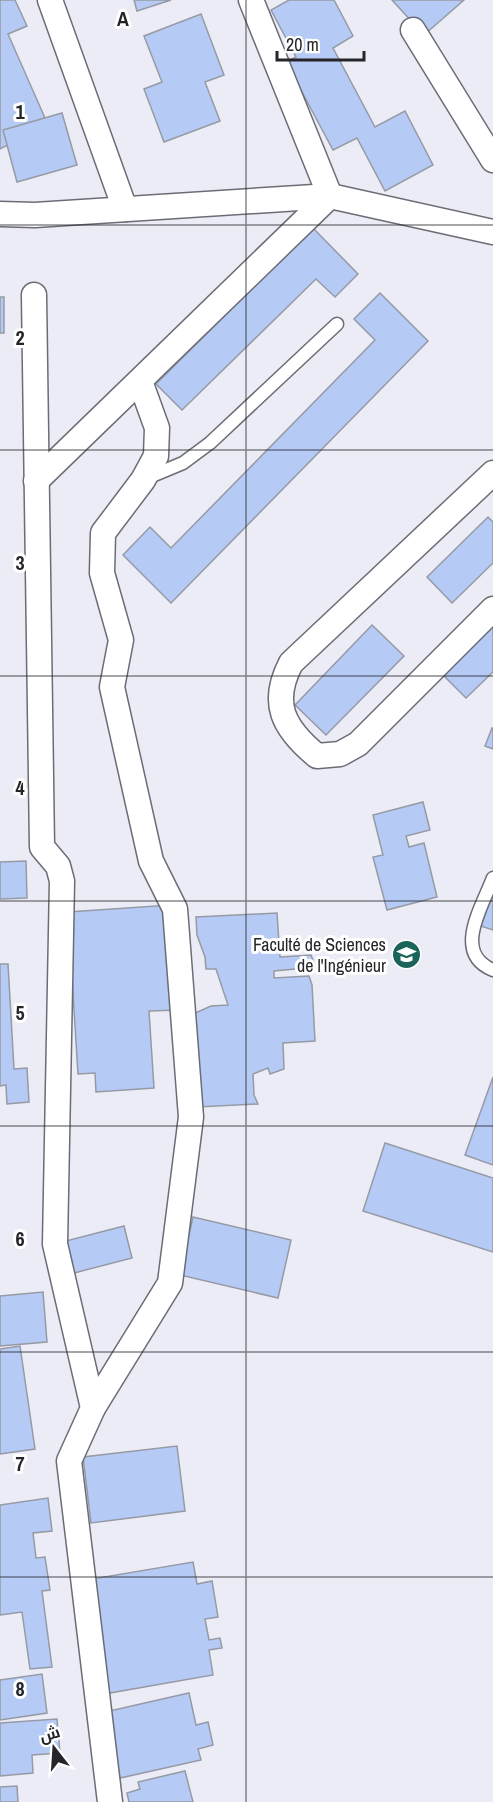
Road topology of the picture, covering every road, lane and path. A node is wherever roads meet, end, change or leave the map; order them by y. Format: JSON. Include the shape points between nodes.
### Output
{"nodes":[{"id":1,"x":50,"y":0,"type":"edge"},
{"id":2,"x":250,"y":0,"type":"edge"},
{"id":3,"x":413,"y":30,"type":"dead end"},
{"id":4,"x":493,"y":160,"type":"edge"},
{"id":5,"x":330,"y":196,"type":"junction"},
{"id":6,"x":125,"y":209,"type":"junction"},
{"id":7,"x":1,"y":212,"type":"edge"},
{"id":8,"x":493,"y":232,"type":"edge"},
{"id":9,"x":34,"y":295,"type":"dead end"},
{"id":10,"x":337,"y":324,"type":"dead end"},
{"id":11,"x":140,"y":381,"type":"junction"},
{"id":12,"x":493,"y":472,"type":"edge"},
{"id":13,"x":143,"y":480,"type":"junction"},
{"id":14,"x":36,"y":481,"type":"junction"},
{"id":15,"x":493,"y":609,"type":"edge"},
{"id":16,"x":493,"y":879,"type":"edge"},
{"id":17,"x":493,"y":970,"type":"edge"},
{"id":18,"x":93,"y":1408,"type":"junction"},
{"id":19,"x":110,"y":1802,"type":"edge"}],
"edges":[{"from":1,"to":6,"type":"street"},
{"from":2,"to":5,"type":"street"},
{"from":3,"to":4,"type":"street"},
{"from":5,"to":6,"type":"street"},
{"from":5,"to":8,"type":"street"},
{"from":5,"to":11,"type":"street"},
{"from":6,"to":7,"type":"street","via":[[35,215]]},
{"from":9,"to":14,"type":"street"},
{"from":10,"to":13,"type":"lane","via":[[210,443],[183,463]]},
{"from":11,"to":13,"type":"street","via":[[157,428],[156,456]]},
{"from":11,"to":14,"type":"street"},
{"from":12,"to":15,"type":"street","via":[[291,663],[281,683],[281,709],[296,739],[316,756],[340,754],[358,744]]},
{"from":13,"to":18,"type":"street","via":[[103,533],[102,573],[121,640],[112,687],[151,861],[175,909],[191,1117],[170,1283]]},
{"from":14,"to":18,"type":"street","via":[[42,848],[58,866],[62,881],[55,1244]]},
{"from":16,"to":17,"type":"lane","via":[[470,935],[473,952],[482,966]]},
{"from":18,"to":19,"type":"street","via":[[69,1461]]}]}
